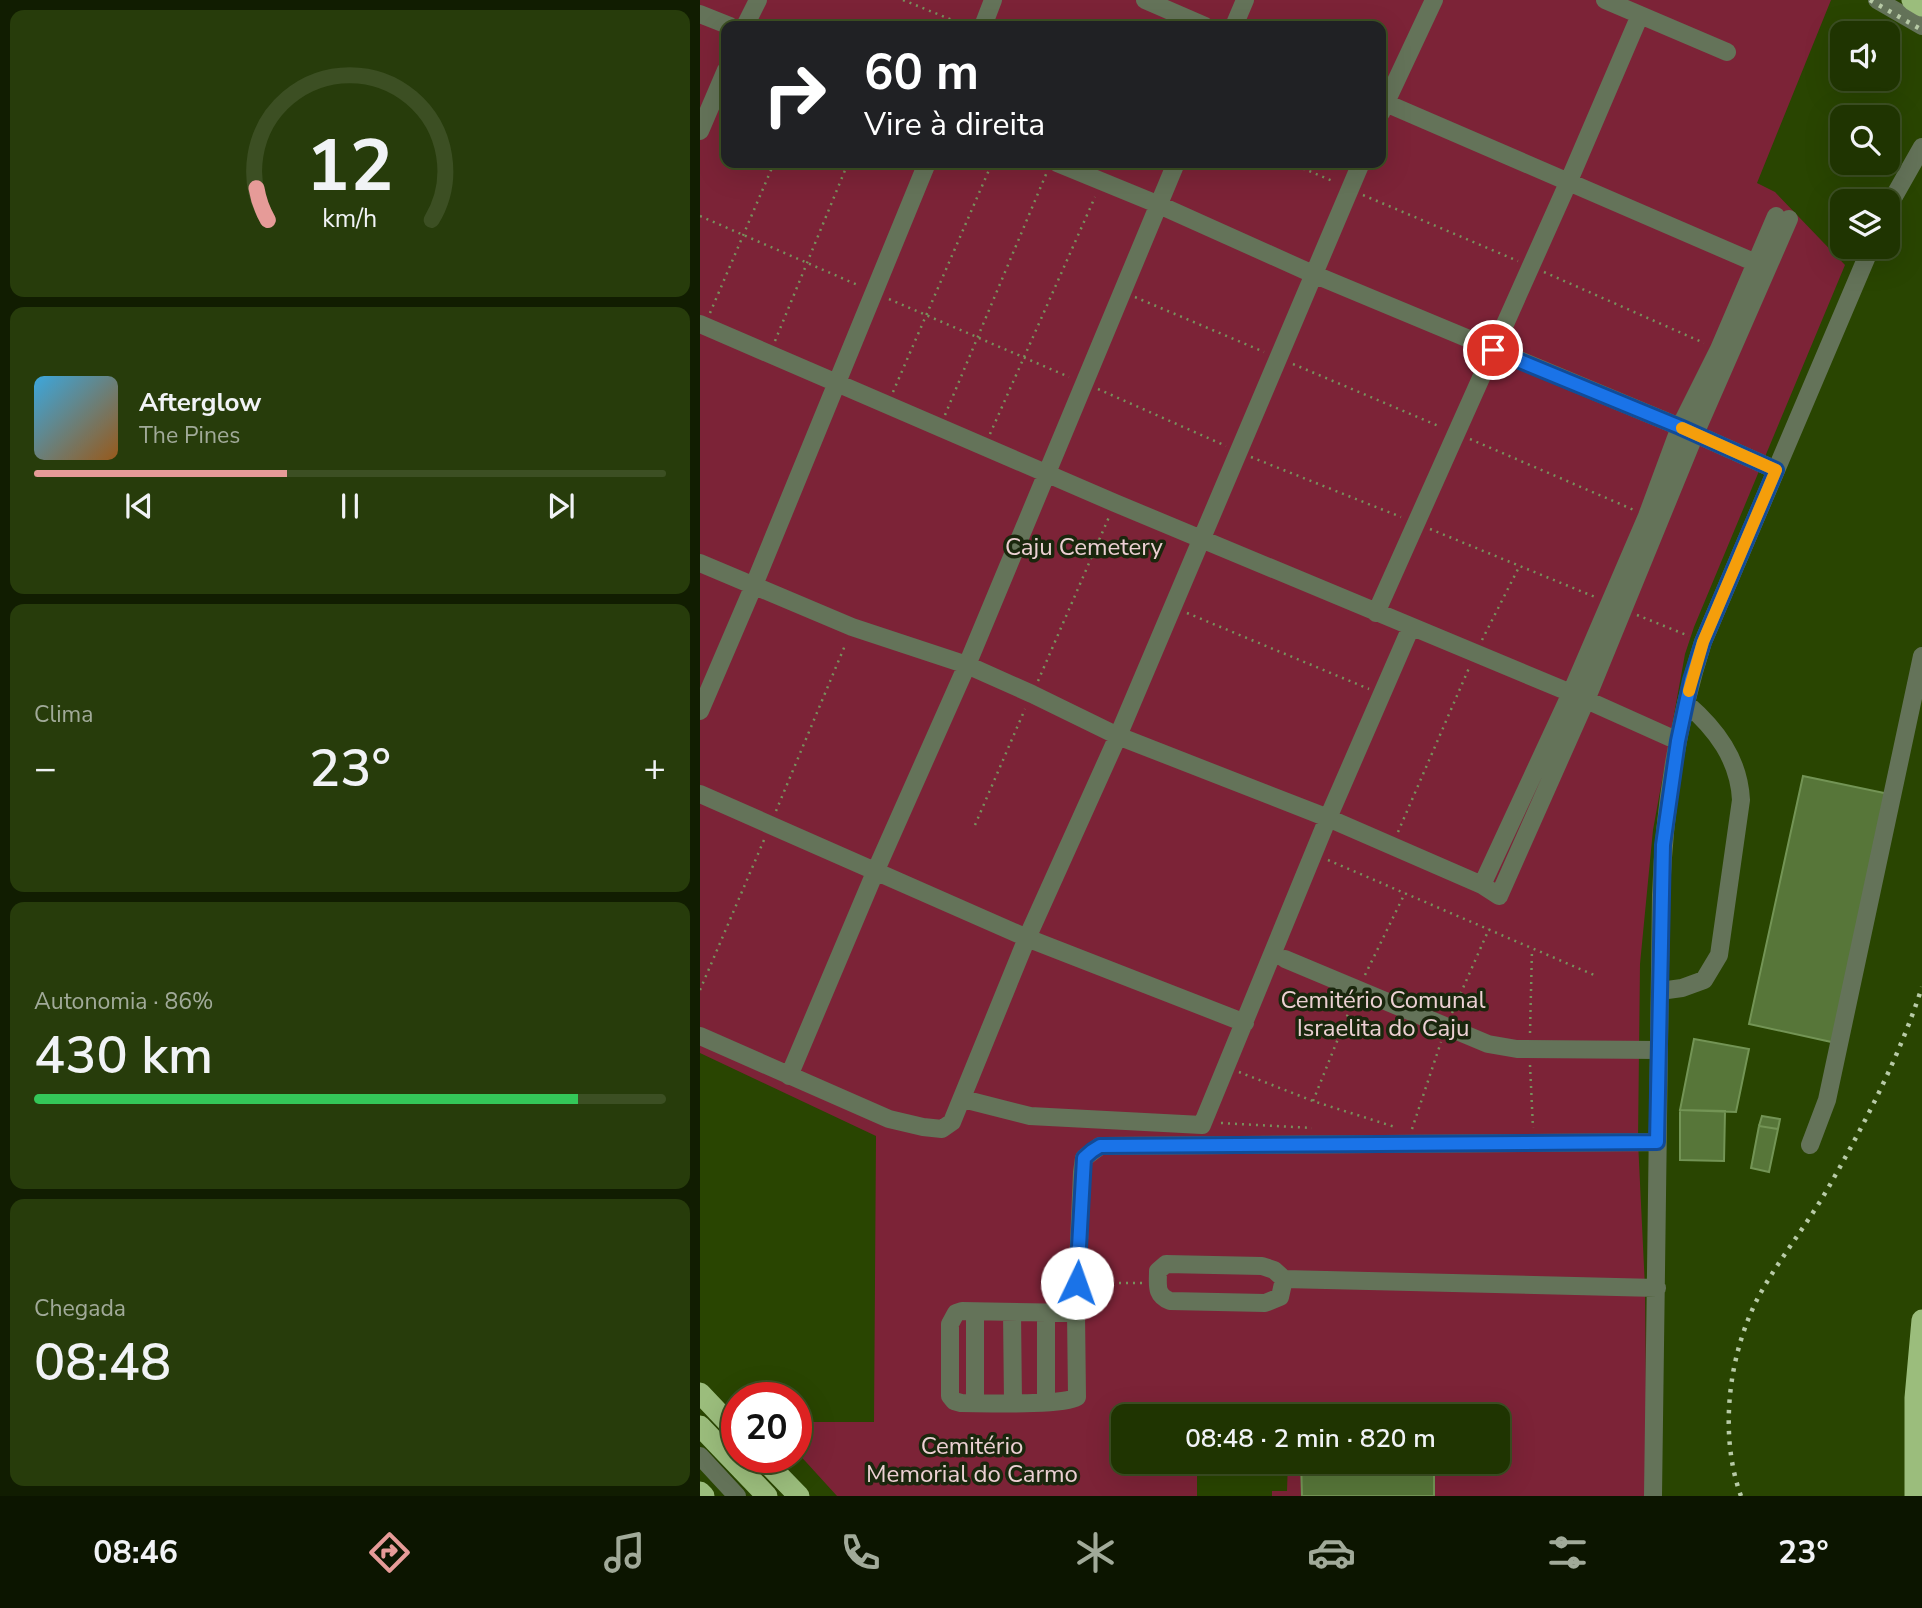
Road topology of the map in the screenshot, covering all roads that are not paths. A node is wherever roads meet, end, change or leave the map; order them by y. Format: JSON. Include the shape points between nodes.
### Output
{"nodes":[{"id":1,"x":758,"y":0,"type":"edge"},
{"id":2,"x":993,"y":0,"type":"edge"},
{"id":3,"x":1145,"y":0,"type":"edge"},
{"id":4,"x":1245,"y":0,"type":"edge"},
{"id":5,"x":1434,"y":0,"type":"edge"},
{"id":6,"x":1605,"y":0,"type":"edge"},
{"id":7,"x":1877,"y":0,"type":"edge"},
{"id":8,"x":1887,"y":0,"type":"edge"},
{"id":9,"x":1912,"y":0,"type":"edge"},
{"id":10,"x":1922,"y":6,"type":"edge"},
{"id":11,"x":700,"y":14,"type":"edge"},
{"id":12,"x":1640,"y":15,"type":"junction"},
{"id":13,"x":1922,"y":20,"type":"edge"},
{"id":14,"x":748,"y":21,"type":"edge"},
{"id":15,"x":984,"y":21,"type":"edge"},
{"id":16,"x":1193,"y":21,"type":"edge"},
{"id":17,"x":1236,"y":21,"type":"edge"},
{"id":18,"x":721,"y":22,"type":"edge"},
{"id":19,"x":1922,"y":26,"type":"edge"},
{"id":20,"x":1727,"y":52,"type":"dead end"},
{"id":21,"x":721,"y":82,"type":"edge"},
{"id":22,"x":1386,"y":97,"type":"edge"},
{"id":23,"x":1386,"y":107,"type":"edge"},
{"id":24,"x":700,"y":131,"type":"edge"},
{"id":25,"x":1922,"y":147,"type":"edge"},
{"id":26,"x":925,"y":168,"type":"edge"},
{"id":27,"x":1067,"y":168,"type":"edge"},
{"id":28,"x":1174,"y":168,"type":"edge"},
{"id":29,"x":1359,"y":168,"type":"edge"},
{"id":30,"x":1569,"y":183,"type":"junction"},
{"id":31,"x":1898,"y":189,"type":"edge"},
{"id":32,"x":1157,"y":204,"type":"junction"},
{"id":33,"x":1866,"y":259,"type":"edge"},
{"id":34,"x":1756,"y":263,"type":"junction"},
{"id":35,"x":1313,"y":274,"type":"junction"},
{"id":36,"x":702,"y":325,"type":"edge"},
{"id":37,"x":1493,"y":350,"type":"junction"},
{"id":38,"x":837,"y":383,"type":"junction"},
{"id":39,"x":1688,"y":431,"type":"junction"},
{"id":40,"x":1776,"y":470,"type":"junction"},
{"id":41,"x":1046,"y":473,"type":"junction"},
{"id":42,"x":1202,"y":539,"type":"junction"},
{"id":43,"x":700,"y":563,"type":"edge"},
{"id":44,"x":754,"y":585,"type":"junction"},
{"id":45,"x":1616,"y":606,"type":"junction"},
{"id":46,"x":1377,"y":613,"type":"junction"},
{"id":47,"x":1411,"y":627,"type":"junction"},
{"id":48,"x":1922,"y":656,"type":"edge"},
{"id":49,"x":967,"y":665,"type":"junction"},
{"id":50,"x":1578,"y":696,"type":"junction"},
{"id":51,"x":1686,"y":703,"type":"junction"},
{"id":52,"x":700,"y":711,"type":"edge"},
{"id":53,"x":1118,"y":736,"type":"junction"},
{"id":54,"x":1678,"y":741,"type":"junction"},
{"id":55,"x":700,"y":794,"type":"edge"},
{"id":56,"x":1328,"y":818,"type":"junction"},
{"id":57,"x":876,"y":870,"type":"junction"},
{"id":58,"x":1027,"y":938,"type":"junction"},
{"id":59,"x":1285,"y":959,"type":"dead end"},
{"id":60,"x":1660,"y":991,"type":"junction"},
{"id":61,"x":1245,"y":1023,"type":"junction"},
{"id":62,"x":700,"y":1036,"type":"edge"},
{"id":63,"x":1659,"y":1049,"type":"junction"},
{"id":64,"x":789,"y":1076,"type":"junction"},
{"id":65,"x":963,"y":1099,"type":"junction"},
{"id":66,"x":1657,"y":1142,"type":"junction"},
{"id":67,"x":1810,"y":1145,"type":"dead end"},
{"id":68,"x":1284,"y":1279,"type":"junction"},
{"id":69,"x":1657,"y":1288,"type":"junction"},
{"id":70,"x":975,"y":1312,"type":"junction"},
{"id":71,"x":1012,"y":1312,"type":"junction"},
{"id":72,"x":1046,"y":1313,"type":"junction"},
{"id":73,"x":1076,"y":1313,"type":"junction"},
{"id":74,"x":1922,"y":1320,"type":"edge"},
{"id":75,"x":700,"y":1393,"type":"edge"},
{"id":76,"x":1046,"y":1402,"type":"junction"},
{"id":77,"x":975,"y":1403,"type":"junction"},
{"id":78,"x":1013,"y":1403,"type":"junction"},
{"id":79,"x":721,"y":1415,"type":"edge"},
{"id":80,"x":700,"y":1426,"type":"edge"},
{"id":81,"x":700,"y":1456,"type":"edge"},
{"id":82,"x":777,"y":1473,"type":"edge"},
{"id":83,"x":700,"y":1474,"type":"edge"},
{"id":84,"x":700,"y":1492,"type":"edge"},
{"id":85,"x":705,"y":1496,"type":"edge"},
{"id":86,"x":724,"y":1496,"type":"edge"},
{"id":87,"x":737,"y":1496,"type":"edge"},
{"id":88,"x":767,"y":1496,"type":"edge"},
{"id":89,"x":799,"y":1496,"type":"edge"},
{"id":90,"x":1653,"y":1496,"type":"edge"},
{"id":91,"x":1915,"y":1496,"type":"edge"}],
"edges":[{"from":1,"to":14,"type":"street"},
{"from":2,"to":15,"type":"street"},
{"from":3,"to":16,"type":"street"},
{"from":4,"to":17,"type":"street"},
{"from":5,"to":22,"type":"street"},
{"from":6,"to":12,"type":"street"},
{"from":7,"to":19,"type":"street"},
{"from":8,"to":13,"type":"street"},
{"from":9,"to":10,"type":"highway"},
{"from":11,"to":18,"type":"street"},
{"from":12,"to":20,"type":"street"},
{"from":12,"to":30,"type":"street"},
{"from":21,"to":24,"type":"street"},
{"from":23,"to":30,"type":"street"},
{"from":25,"to":31,"type":"street"},
{"from":26,"to":38,"type":"street"},
{"from":27,"to":32,"type":"street"},
{"from":28,"to":32,"type":"street"},
{"from":29,"to":35,"type":"street"},
{"from":30,"to":34,"type":"street"},
{"from":30,"to":37,"type":"street"},
{"from":32,"to":35,"type":"street"},
{"from":32,"to":41,"type":"street"},
{"from":33,"to":40,"type":"street"},
{"from":34,"to":39,"type":"street"},
{"from":34,"to":39,"type":"street","via":[[1783,218]]},
{"from":35,"to":37,"type":"street"},
{"from":35,"to":42,"type":"street"},
{"from":36,"to":38,"type":"street"},
{"from":37,"to":39,"type":"street"},
{"from":37,"to":46,"type":"street"},
{"from":38,"to":41,"type":"street"},
{"from":38,"to":44,"type":"street"},
{"from":39,"to":40,"type":"street"},
{"from":39,"to":45,"type":"street"},
{"from":39,"to":45,"type":"street","via":[[1647,516]]},
{"from":40,"to":51,"type":"street","via":[[1703,642]]},
{"from":41,"to":42,"type":"street"},
{"from":41,"to":49,"type":"street"},
{"from":42,"to":46,"type":"street"},
{"from":42,"to":53,"type":"street"},
{"from":43,"to":44,"type":"street"},
{"from":44,"to":49,"type":"street","via":[[852,626]]},
{"from":44,"to":52,"type":"street"},
{"from":45,"to":50,"type":"street"},
{"from":46,"to":47,"type":"street"},
{"from":47,"to":50,"type":"street"},
{"from":47,"to":56,"type":"street"},
{"from":48,"to":67,"type":"street","via":[[1827,1100]]},
{"from":49,"to":53,"type":"street"},
{"from":49,"to":57,"type":"street"},
{"from":50,"to":54,"type":"street"},
{"from":50,"to":56,"type":"street","via":[[1482,886]]},
{"from":51,"to":54,"type":"street"},
{"from":51,"to":60,"type":"street","via":[[1721,739],[1738,774],[1741,800],[1719,956],[1704,980]]},
{"from":53,"to":56,"type":"street"},
{"from":53,"to":58,"type":"street"},
{"from":54,"to":60,"type":"street","via":[[1663,845]]},
{"from":55,"to":57,"type":"street"},
{"from":56,"to":61,"type":"street"},
{"from":57,"to":58,"type":"street"},
{"from":57,"to":64,"type":"street"},
{"from":58,"to":61,"type":"street"},
{"from":58,"to":65,"type":"street"},
{"from":59,"to":63,"type":"street","via":[[1488,1044],[1529,1049]]},
{"from":60,"to":63,"type":"street"},
{"from":61,"to":65,"type":"street","via":[[1202,1125],[1030,1116]]},
{"from":62,"to":64,"type":"street"},
{"from":63,"to":66,"type":"street"},
{"from":64,"to":65,"type":"street","via":[[889,1119],[923,1127],[948,1126]]},
{"from":66,"to":69,"type":"street"},
{"from":66,"to":73,"type":"street","via":[[1100,1146],[1084,1158]]},
{"from":68,"to":68,"type":"street","via":[[1262,1266],[1166,1264],[1159,1268],[1158,1283],[1159,1294],[1170,1301],[1265,1303],[1280,1297]]},
{"from":68,"to":69,"type":"street"},
{"from":69,"to":90,"type":"street"},
{"from":70,"to":71,"type":"street"},
{"from":70,"to":77,"type":"street"},
{"from":70,"to":77,"type":"street","via":[[956,1313],[951,1318],[950,1396],[961,1403]]},
{"from":71,"to":72,"type":"street"},
{"from":71,"to":78,"type":"street"},
{"from":72,"to":73,"type":"street"},
{"from":72,"to":76,"type":"street"},
{"from":73,"to":76,"type":"street","via":[[1077,1397]]},
{"from":74,"to":91,"type":"highway","via":[[1915,1398]]},
{"from":75,"to":79,"type":"highway"},
{"from":76,"to":78,"type":"street"},
{"from":77,"to":78,"type":"street"},
{"from":80,"to":88,"type":"highway"},
{"from":81,"to":87,"type":"street"},
{"from":82,"to":89,"type":"highway"},
{"from":83,"to":86,"type":"street"},
{"from":84,"to":85,"type":"highway"}]}
